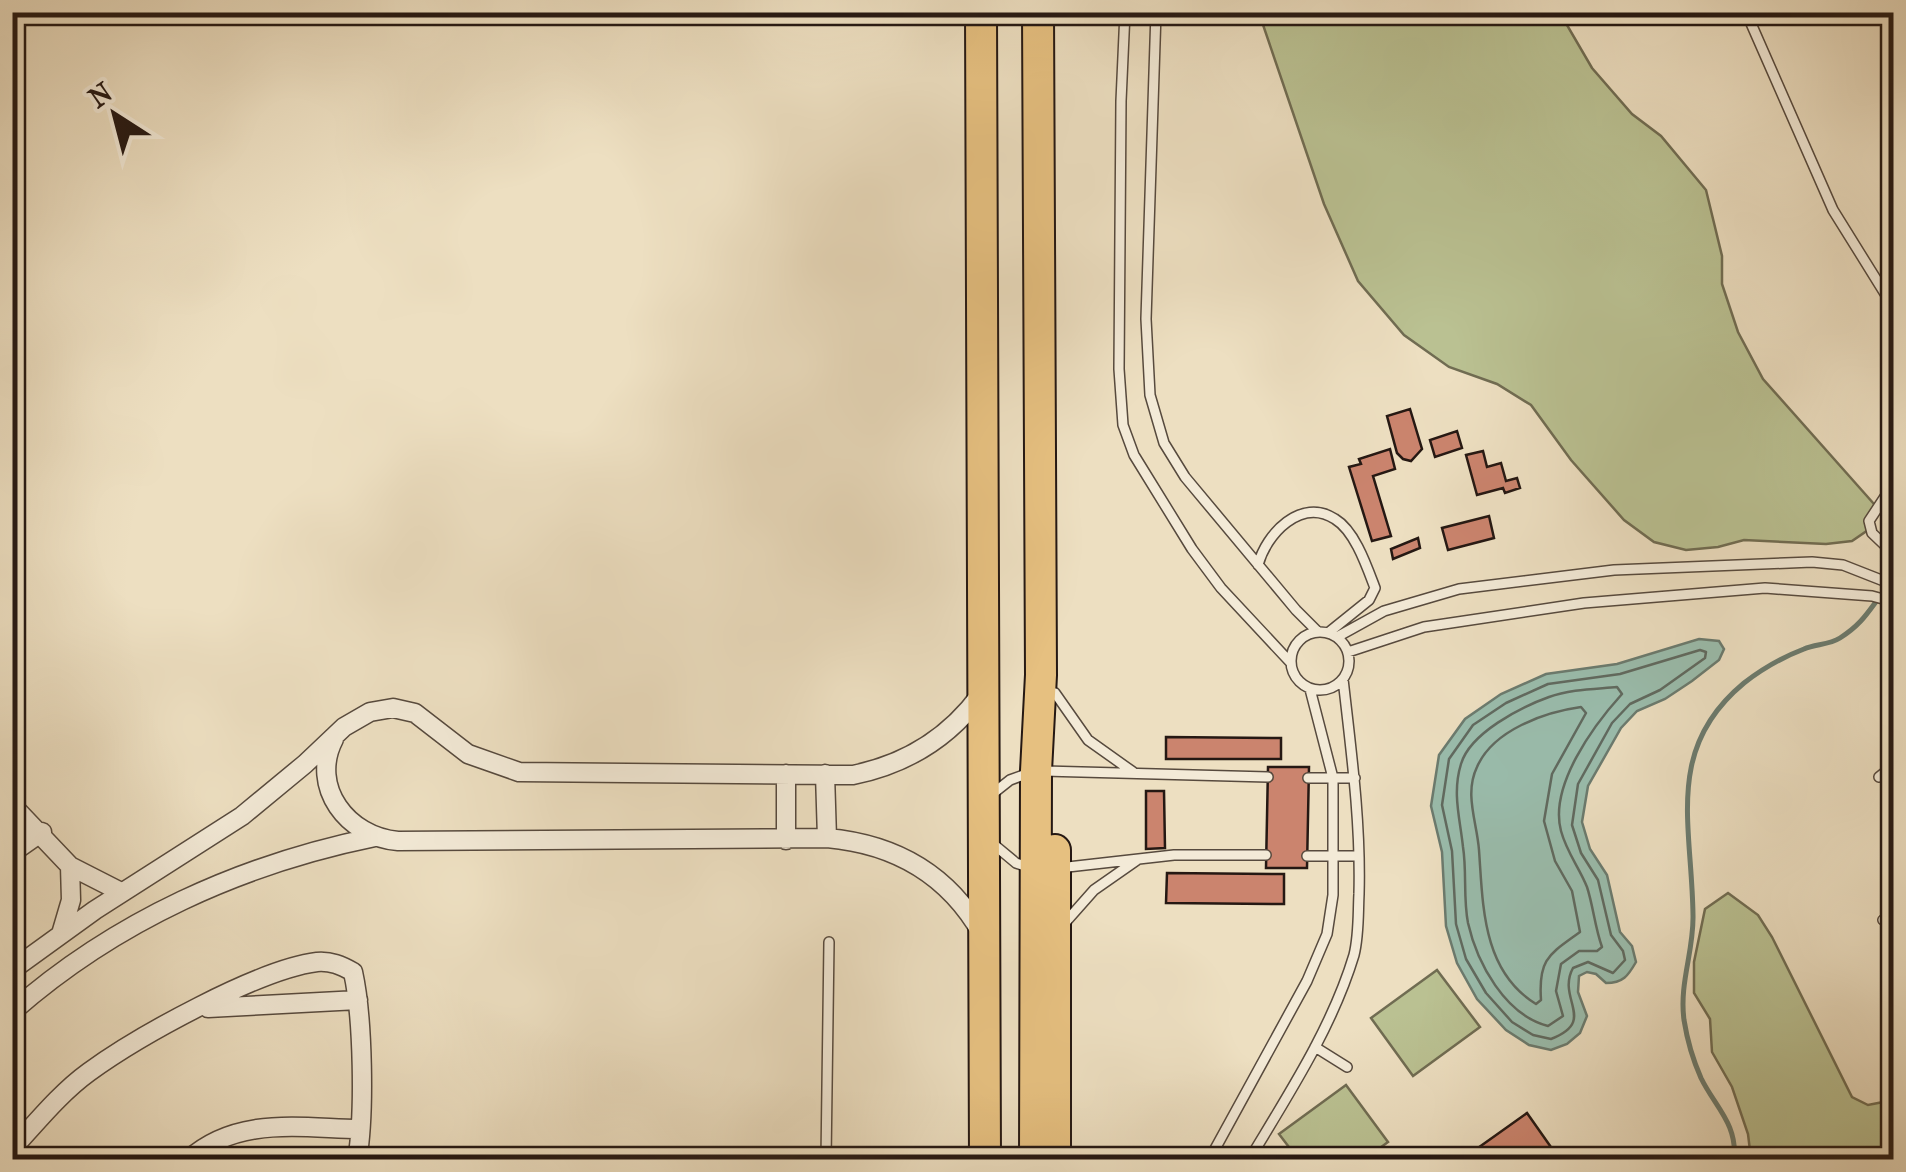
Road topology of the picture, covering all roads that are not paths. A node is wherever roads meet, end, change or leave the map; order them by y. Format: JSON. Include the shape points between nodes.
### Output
{"nodes":[{"id":1,"x":981,"y":12,"type":"edge"},
{"id":2,"x":1038,"y":12,"type":"edge"},
{"id":3,"x":1125,"y":12,"type":"edge"},
{"id":4,"x":1156,"y":12,"type":"edge"},
{"id":5,"x":1746,"y":12,"type":"edge"},
{"id":6,"x":1036,"y":230,"type":"junction"},
{"id":7,"x":1894,"y":308,"type":"edge"},
{"id":8,"x":1894,"y":483,"type":"edge"},
{"id":9,"x":1893,"y":554,"type":"edge"},
{"id":10,"x":1258,"y":564,"type":"junction"},
{"id":11,"x":1894,"y":585,"type":"edge"},
{"id":12,"x":1890,"y":601,"type":"edge"},
{"id":13,"x":1328,"y":634,"type":"junction"},
{"id":14,"x":1348,"y":652,"type":"junction"},
{"id":15,"x":1290,"y":662,"type":"junction"},
{"id":16,"x":1343,"y":679,"type":"junction"},
{"id":17,"x":1310,"y":689,"type":"junction"},
{"id":18,"x":983,"y":691,"type":"junction"},
{"id":19,"x":1055,"y":693,"type":"junction"},
{"id":20,"x":337,"y":734,"type":"junction"},
{"id":21,"x":1894,"y":765,"type":"edge"},
{"id":22,"x":1046,"y":771,"type":"junction"},
{"id":23,"x":786,"y":774,"type":"junction"},
{"id":24,"x":825,"y":774,"type":"junction"},
{"id":25,"x":1140,"y":775,"type":"junction"},
{"id":26,"x":1268,"y":778,"type":"dead end"},
{"id":27,"x":1308,"y":778,"type":"dead end"},
{"id":28,"x":1334,"y":778,"type":"junction"},
{"id":29,"x":1355,"y":778,"type":"junction"},
{"id":30,"x":1880,"y":778,"type":"dead end"},
{"id":31,"x":12,"y":804,"type":"edge"},
{"id":32,"x":983,"y":819,"type":"junction"},
{"id":33,"x":42,"y":832,"type":"junction"},
{"id":34,"x":375,"y":837,"type":"junction"},
{"id":35,"x":827,"y":838,"type":"junction"},
{"id":36,"x":786,"y":840,"type":"junction"},
{"id":37,"x":12,"y":853,"type":"edge"},
{"id":38,"x":1266,"y":855,"type":"dead end"},
{"id":39,"x":1307,"y":856,"type":"dead end"},
{"id":40,"x":1359,"y":856,"type":"junction"},
{"id":41,"x":1141,"y":857,"type":"junction"},
{"id":42,"x":1331,"y":857,"type":"junction"},
{"id":43,"x":70,"y":866,"type":"junction"},
{"id":44,"x":1045,"y":869,"type":"junction"},
{"id":45,"x":121,"y":892,"type":"junction"},
{"id":46,"x":1894,"y":912,"type":"edge"},
{"id":47,"x":1882,"y":920,"type":"dead end"},
{"id":48,"x":61,"y":934,"type":"junction"},
{"id":49,"x":1056,"y":935,"type":"junction"},
{"id":50,"x":984,"y":938,"type":"junction"},
{"id":51,"x":829,"y":942,"type":"dead end"},
{"id":52,"x":12,"y":970,"type":"edge"},
{"id":53,"x":358,"y":1000,"type":"junction"},
{"id":54,"x":198,"y":1009,"type":"junction"},
{"id":55,"x":12,"y":1012,"type":"edge"},
{"id":56,"x":1315,"y":1047,"type":"junction"},
{"id":57,"x":1347,"y":1067,"type":"dead end"},
{"id":58,"x":359,"y":1129,"type":"junction"},
{"id":59,"x":12,"y":1149,"type":"edge"},
{"id":60,"x":188,"y":1160,"type":"edge"},
{"id":61,"x":357,"y":1160,"type":"edge"},
{"id":62,"x":826,"y":1160,"type":"edge"},
{"id":63,"x":984,"y":1160,"type":"edge"},
{"id":64,"x":1035,"y":1160,"type":"edge"},
{"id":65,"x":1055,"y":1160,"type":"edge"},
{"id":66,"x":1209,"y":1160,"type":"edge"},
{"id":67,"x":1248,"y":1160,"type":"edge"}],
"edges":[{"from":1,"to":18,"type":"highway"},
{"from":2,"to":6,"type":"highway"},
{"from":3,"to":15,"type":"lane","via":[[1123,425],[1192,549]]},
{"from":4,"to":10,"type":"lane","via":[[1146,319],[1150,395],[1164,443],[1184,477]]},
{"from":5,"to":7,"type":"lane","via":[[1833,210]]},
{"from":6,"to":19,"type":"highway","via":[[1052,295]]},
{"from":6,"to":22,"type":"highway"},
{"from":8,"to":9,"type":"lane","via":[[1868,521]]},
{"from":10,"to":13,"type":"lane"},
{"from":10,"to":13,"type":"lane","via":[[1263,545],[1298,516],[1319,512],[1336,519],[1375,588]]},
{"from":11,"to":13,"type":"lane","via":[[1843,565],[1812,562],[1614,570],[1459,589]]},
{"from":12,"to":14,"type":"lane","via":[[1765,588],[1584,603],[1424,627]]},
{"from":13,"to":14,"type":"lane"},
{"from":13,"to":15,"type":"lane","via":[[1310,634],[1296,644]]},
{"from":14,"to":16,"type":"lane"},
{"from":15,"to":17,"type":"lane","via":[[1296,679]]},
{"from":16,"to":17,"type":"lane","via":[[1328,690]]},
{"from":16,"to":29,"type":"lane"},
{"from":17,"to":28,"type":"lane"},
{"from":18,"to":24,"type":"street","via":[[956,724],[906,759],[872,771]]},
{"from":18,"to":32,"type":"highway"},
{"from":19,"to":22,"type":"highway"},
{"from":19,"to":25,"type":"lane","via":[[1088,740]]},
{"from":20,"to":23,"type":"street","via":[[370,712],[392,708],[425,719],[485,762],[520,772]]},
{"from":20,"to":34,"type":"street","via":[[326,762],[331,795],[354,826]]},
{"from":20,"to":45,"type":"street","via":[[242,816]]},
{"from":21,"to":30,"type":"lane"},
{"from":22,"to":25,"type":"lane"},
{"from":22,"to":32,"type":"lane","via":[[997,788]]},
{"from":22,"to":44,"type":"highway"},
{"from":23,"to":24,"type":"street"},
{"from":23,"to":36,"type":"street"},
{"from":24,"to":35,"type":"street"},
{"from":25,"to":26,"type":"lane"},
{"from":27,"to":28,"type":"lane"},
{"from":28,"to":29,"type":"lane"},
{"from":28,"to":42,"type":"lane"},
{"from":29,"to":40,"type":"lane"},
{"from":31,"to":33,"type":"street"},
{"from":32,"to":44,"type":"lane","via":[[1016,863]]},
{"from":32,"to":50,"type":"highway"},
{"from":33,"to":37,"type":"street"},
{"from":33,"to":43,"type":"street"},
{"from":34,"to":36,"type":"street"},
{"from":34,"to":55,"type":"street","via":[[296,855],[191,896],[74,963]]},
{"from":35,"to":36,"type":"street"},
{"from":35,"to":50,"type":"street","via":[[876,845],[911,861],[954,895]]},
{"from":38,"to":41,"type":"lane"},
{"from":39,"to":42,"type":"lane"},
{"from":40,"to":42,"type":"lane"},
{"from":40,"to":56,"type":"lane","via":[[1354,956]]},
{"from":41,"to":44,"type":"lane"},
{"from":41,"to":49,"type":"lane","via":[[1094,890]]},
{"from":42,"to":66,"type":"lane","via":[[1327,934]]},
{"from":43,"to":45,"type":"street"},
{"from":43,"to":48,"type":"street","via":[[71,900]]},
{"from":44,"to":49,"type":"highway"},
{"from":44,"to":64,"type":"highway"},
{"from":45,"to":48,"type":"street"},
{"from":46,"to":47,"type":"lane"},
{"from":48,"to":52,"type":"street"},
{"from":49,"to":65,"type":"highway"},
{"from":50,"to":63,"type":"highway"},
{"from":51,"to":62,"type":"lane"},
{"from":53,"to":54,"type":"street"},
{"from":53,"to":54,"type":"street","via":[[353,972],[320,962],[270,975]]},
{"from":53,"to":58,"type":"street"},
{"from":54,"to":59,"type":"street","via":[[88,1073]]},
{"from":56,"to":57,"type":"lane"},
{"from":56,"to":67,"type":"lane"},
{"from":58,"to":60,"type":"street","via":[[244,1130]]},
{"from":58,"to":61,"type":"street"}]}
